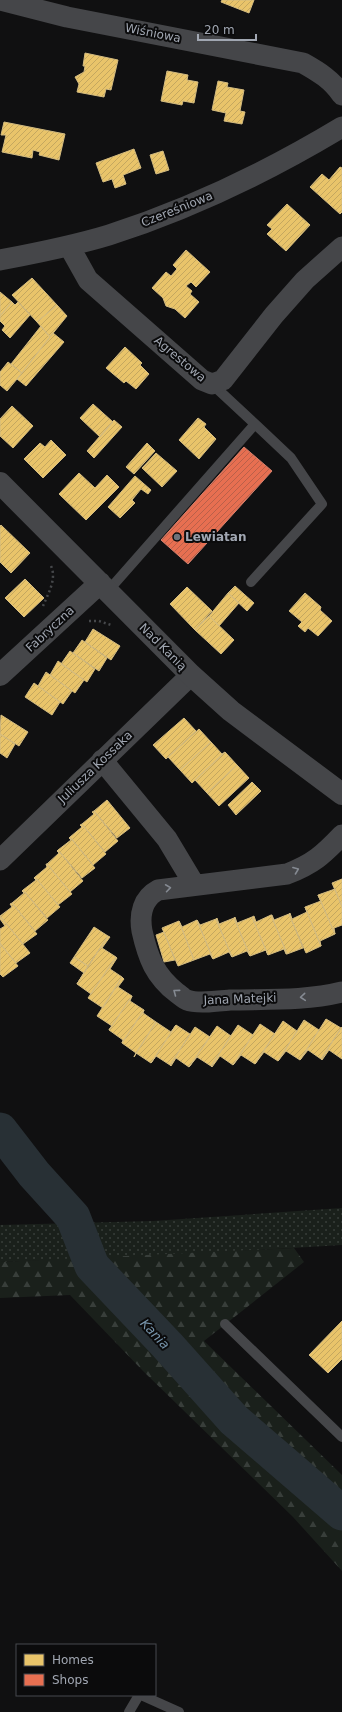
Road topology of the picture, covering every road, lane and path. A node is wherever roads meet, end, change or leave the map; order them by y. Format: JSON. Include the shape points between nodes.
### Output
{"nodes":[{"id":1,"x":0,"y":0,"type":"edge"},
{"id":2,"x":69,"y":8,"type":"edge"},
{"id":3,"x":342,"y":96,"type":"edge"},
{"id":4,"x":342,"y":127,"type":"edge"},
{"id":5,"x":69,"y":246,"type":"junction"},
{"id":6,"x":342,"y":247,"type":"edge"},
{"id":7,"x":0,"y":260,"type":"edge"},
{"id":8,"x":212,"y":384,"type":"junction"},
{"id":9,"x":255,"y":424,"type":"junction"},
{"id":10,"x":0,"y":483,"type":"edge"},
{"id":11,"x":49,"y":560,"type":"dead end"},
{"id":12,"x":251,"y":582,"type":"dead end"},
{"id":13,"x":104,"y":587,"type":"junction"},
{"id":14,"x":52,"y":627,"type":"junction"},
{"id":15,"x":0,"y":675,"type":"edge"},
{"id":16,"x":191,"y":675,"type":"junction"},
{"id":17,"x":102,"y":760,"type":"junction"},
{"id":18,"x":342,"y":794,"type":"edge"},
{"id":19,"x":342,"y":835,"type":"edge"},
{"id":20,"x":0,"y":860,"type":"edge"},
{"id":21,"x":194,"y":884,"type":"junction"},
{"id":22,"x":342,"y":992,"type":"edge"},
{"id":23,"x":225,"y":1324,"type":"dead end"},
{"id":24,"x":342,"y":1437,"type":"edge"},
{"id":25,"x":139,"y":1696,"type":"edge"},
{"id":26,"x":142,"y":1696,"type":"edge"},
{"id":27,"x":129,"y":1712,"type":"edge"},
{"id":28,"x":179,"y":1712,"type":"edge"}],
"edges":[{"from":1,"to":2,"type":"street","name":"Wiśniowa"},
{"from":2,"to":3,"type":"street","name":"Wiśniowa","via":[[303,63],[323,74],[337,87]]},
{"from":4,"to":5,"type":"street","name":"Czereśniowa","via":[[213,195],[156,219]]},
{"from":5,"to":7,"type":"street","name":"Czereśniowa"},
{"from":5,"to":8,"type":"street","name":"Agrestowa","via":[[88,280],[202,380]]},
{"from":6,"to":8,"type":"street","name":"Agrestowa","via":[[304,280],[223,380]]},
{"from":8,"to":9,"type":"lane"},
{"from":9,"to":12,"type":"lane","via":[[291,458],[322,504]]},
{"from":9,"to":13,"type":"lane"},
{"from":10,"to":13,"type":"street","name":"Nad Kanią"},
{"from":11,"to":14,"type":"path","via":[[54,572],[50,590],[40,613]]},
{"from":13,"to":14,"type":"street","name":"Fabryczna"},
{"from":13,"to":16,"type":"street","name":"Nad Kanią"},
{"from":14,"to":15,"type":"street","name":"Fabryczna"},
{"from":16,"to":17,"type":"street","name":"Juliusza Kossaka"},
{"from":16,"to":18,"type":"street","name":"Nad Kanią","via":[[231,711]]},
{"from":17,"to":20,"type":"street","name":"Juliusza Kossaka"},
{"from":17,"to":21,"type":"street","via":[[167,839]]},
{"from":21,"to":19,"type":"street","name":"Jana Matejki","one_way":true,"via":[[287,874],[306,867],[324,854]]},
{"from":22,"to":21,"type":"street","name":"Jana Matejki","one_way":true,"via":[[297,997],[187,1000],[166,984],[154,969],[146,950],[141,922],[143,908],[149,895],[158,890]]},
{"from":23,"to":24,"type":"lane"},
{"from":25,"to":27,"type":"lane"},
{"from":26,"to":28,"type":"lane"}]}
